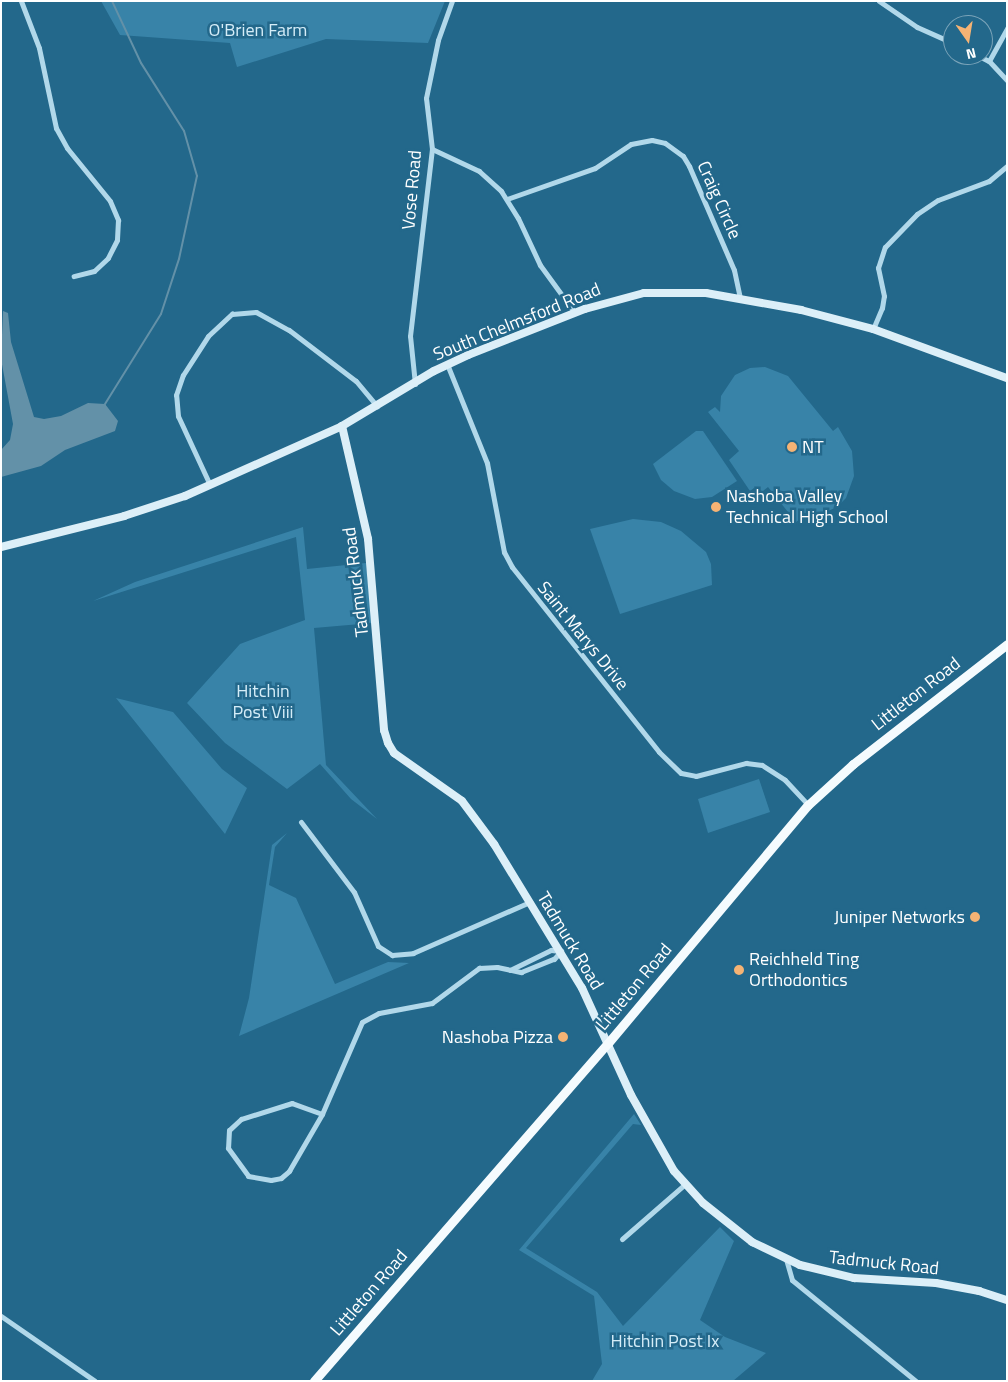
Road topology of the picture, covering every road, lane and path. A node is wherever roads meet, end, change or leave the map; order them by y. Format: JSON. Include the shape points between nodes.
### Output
{"nodes":[{"id":1,"x":22,"y":1,"type":"edge"},
{"id":2,"x":452,"y":1,"type":"edge"},
{"id":3,"x":879,"y":1,"type":"edge"},
{"id":4,"x":1007,"y":28,"type":"edge"},
{"id":5,"x":943,"y":38,"type":"edge"},
{"id":6,"x":993,"y":54,"type":"edge"},
{"id":7,"x":993,"y":65,"type":"edge"},
{"id":8,"x":1007,"y":80,"type":"edge"},
{"id":9,"x":432,"y":149,"type":"junction"},
{"id":10,"x":1007,"y":166,"type":"edge"},
{"id":11,"x":507,"y":199,"type":"junction"},
{"id":12,"x":74,"y":276,"type":"dead end"},
{"id":13,"x":740,"y":299,"type":"junction"},
{"id":14,"x":575,"y":312,"type":"junction"},
{"id":15,"x":873,"y":329,"type":"junction"},
{"id":16,"x":447,"y":364,"type":"junction"},
{"id":17,"x":1007,"y":378,"type":"edge"},
{"id":18,"x":414,"y":384,"type":"junction"},
{"id":19,"x":378,"y":407,"type":"junction"},
{"id":20,"x":342,"y":426,"type":"junction"},
{"id":21,"x":210,"y":485,"type":"junction"},
{"id":22,"x":1,"y":547,"type":"edge"},
{"id":23,"x":1007,"y":644,"type":"edge"},
{"id":24,"x":808,"y":805,"type":"junction"},
{"id":25,"x":302,"y":822,"type":"dead end"},
{"id":26,"x":530,"y":902,"type":"junction"},
{"id":27,"x":561,"y":951,"type":"junction"},
{"id":28,"x":510,"y":970,"type":"junction"},
{"id":29,"x":608,"y":1043,"type":"junction"},
{"id":30,"x":322,"y":1114,"type":"junction"},
{"id":31,"x":684,"y":1184,"type":"junction"},
{"id":32,"x":622,"y":1239,"type":"dead end"},
{"id":33,"x":786,"y":1259,"type":"junction"},
{"id":34,"x":1007,"y":1300,"type":"edge"},
{"id":35,"x":1,"y":1316,"type":"edge"},
{"id":36,"x":95,"y":1381,"type":"edge"},
{"id":37,"x":314,"y":1381,"type":"edge"},
{"id":38,"x":916,"y":1381,"type":"edge"}],
"edges":[{"from":1,"to":12,"type":"street","via":[[38,48],[56,128],[67,148],[110,202],[118,220],[117,240],[108,258],[94,271]]},
{"from":2,"to":9,"type":"street","name":"Vose Road","via":[[438,40],[426,98]]},
{"from":3,"to":5,"type":"street","via":[[892,13]]},
{"from":4,"to":6,"type":"street"},
{"from":7,"to":8,"type":"street"},
{"from":9,"to":11,"type":"street","via":[[479,172]]},
{"from":9,"to":18,"type":"street","name":"Vose Road","via":[[410,336]]},
{"from":10,"to":15,"type":"street","via":[[989,181],[938,200],[917,214],[885,247],[878,268],[884,296]]},
{"from":11,"to":13,"type":"street","name":"Craig Circle","via":[[595,168],[631,144],[652,140],[665,143],[683,156],[689,166],[734,270]]},
{"from":11,"to":14,"type":"street","via":[[540,265]]},
{"from":13,"to":14,"type":"street","name":"South Chelmsford Road","via":[[664,291],[625,297]]},
{"from":13,"to":15,"type":"street","name":"South Chelmsford Road"},
{"from":14,"to":16,"type":"street","name":"South Chelmsford Road"},
{"from":15,"to":17,"type":"street","name":"South Chelmsford Road"},
{"from":16,"to":18,"type":"street","name":"South Chelmsford Road"},
{"from":16,"to":24,"type":"street","name":"Saint Marys Drive","via":[[486,463],[504,552],[512,567],[659,752],[681,773],[696,776],[746,763],[762,766],[785,780]]},
{"from":18,"to":19,"type":"street","name":"South Chelmsford Road"},
{"from":19,"to":20,"type":"street","name":"South Chelmsford Road"},
{"from":19,"to":21,"type":"street","via":[[356,381],[296,334],[256,312],[232,314],[208,336],[183,375],[176,395],[178,416]]},
{"from":20,"to":21,"type":"street","name":"South Chelmsford Road"},
{"from":20,"to":26,"type":"street","name":"Tadmuck Road","via":[[368,539],[384,730],[388,743],[394,752],[452,792],[468,808]]},
{"from":21,"to":22,"type":"street","name":"South Chelmsford Road","via":[[124,516]]},
{"from":23,"to":24,"type":"main road","name":"Littleton Road","via":[[853,764]]},
{"from":24,"to":29,"type":"main road","name":"Littleton Road"},
{"from":25,"to":26,"type":"street","via":[[354,892],[378,946],[392,955],[413,953]]},
{"from":26,"to":27,"type":"street","name":"Tadmuck Road"},
{"from":27,"to":28,"type":"street","via":[[551,950]]},
{"from":27,"to":28,"type":"street","via":[[554,959],[524,971]]},
{"from":27,"to":29,"type":"street","name":"Tadmuck Road"},
{"from":28,"to":30,"type":"street","via":[[478,968],[432,1003],[383,1012],[366,1019],[354,1033]]},
{"from":29,"to":31,"type":"street","name":"Tadmuck Road","via":[[640,1112]]},
{"from":29,"to":37,"type":"main road","name":"Littleton Road"},
{"from":30,"to":30,"type":"street","via":[[292,1103],[241,1119],[229,1130],[228,1148],[244,1174],[276,1180],[289,1171]]},
{"from":31,"to":32,"type":"street"},
{"from":31,"to":33,"type":"street","name":"Tadmuck Road","via":[[752,1242]]},
{"from":33,"to":34,"type":"street","name":"Tadmuck Road","via":[[854,1278],[936,1283]]},
{"from":33,"to":38,"type":"street","via":[[792,1280]]},
{"from":35,"to":36,"type":"street"}]}
